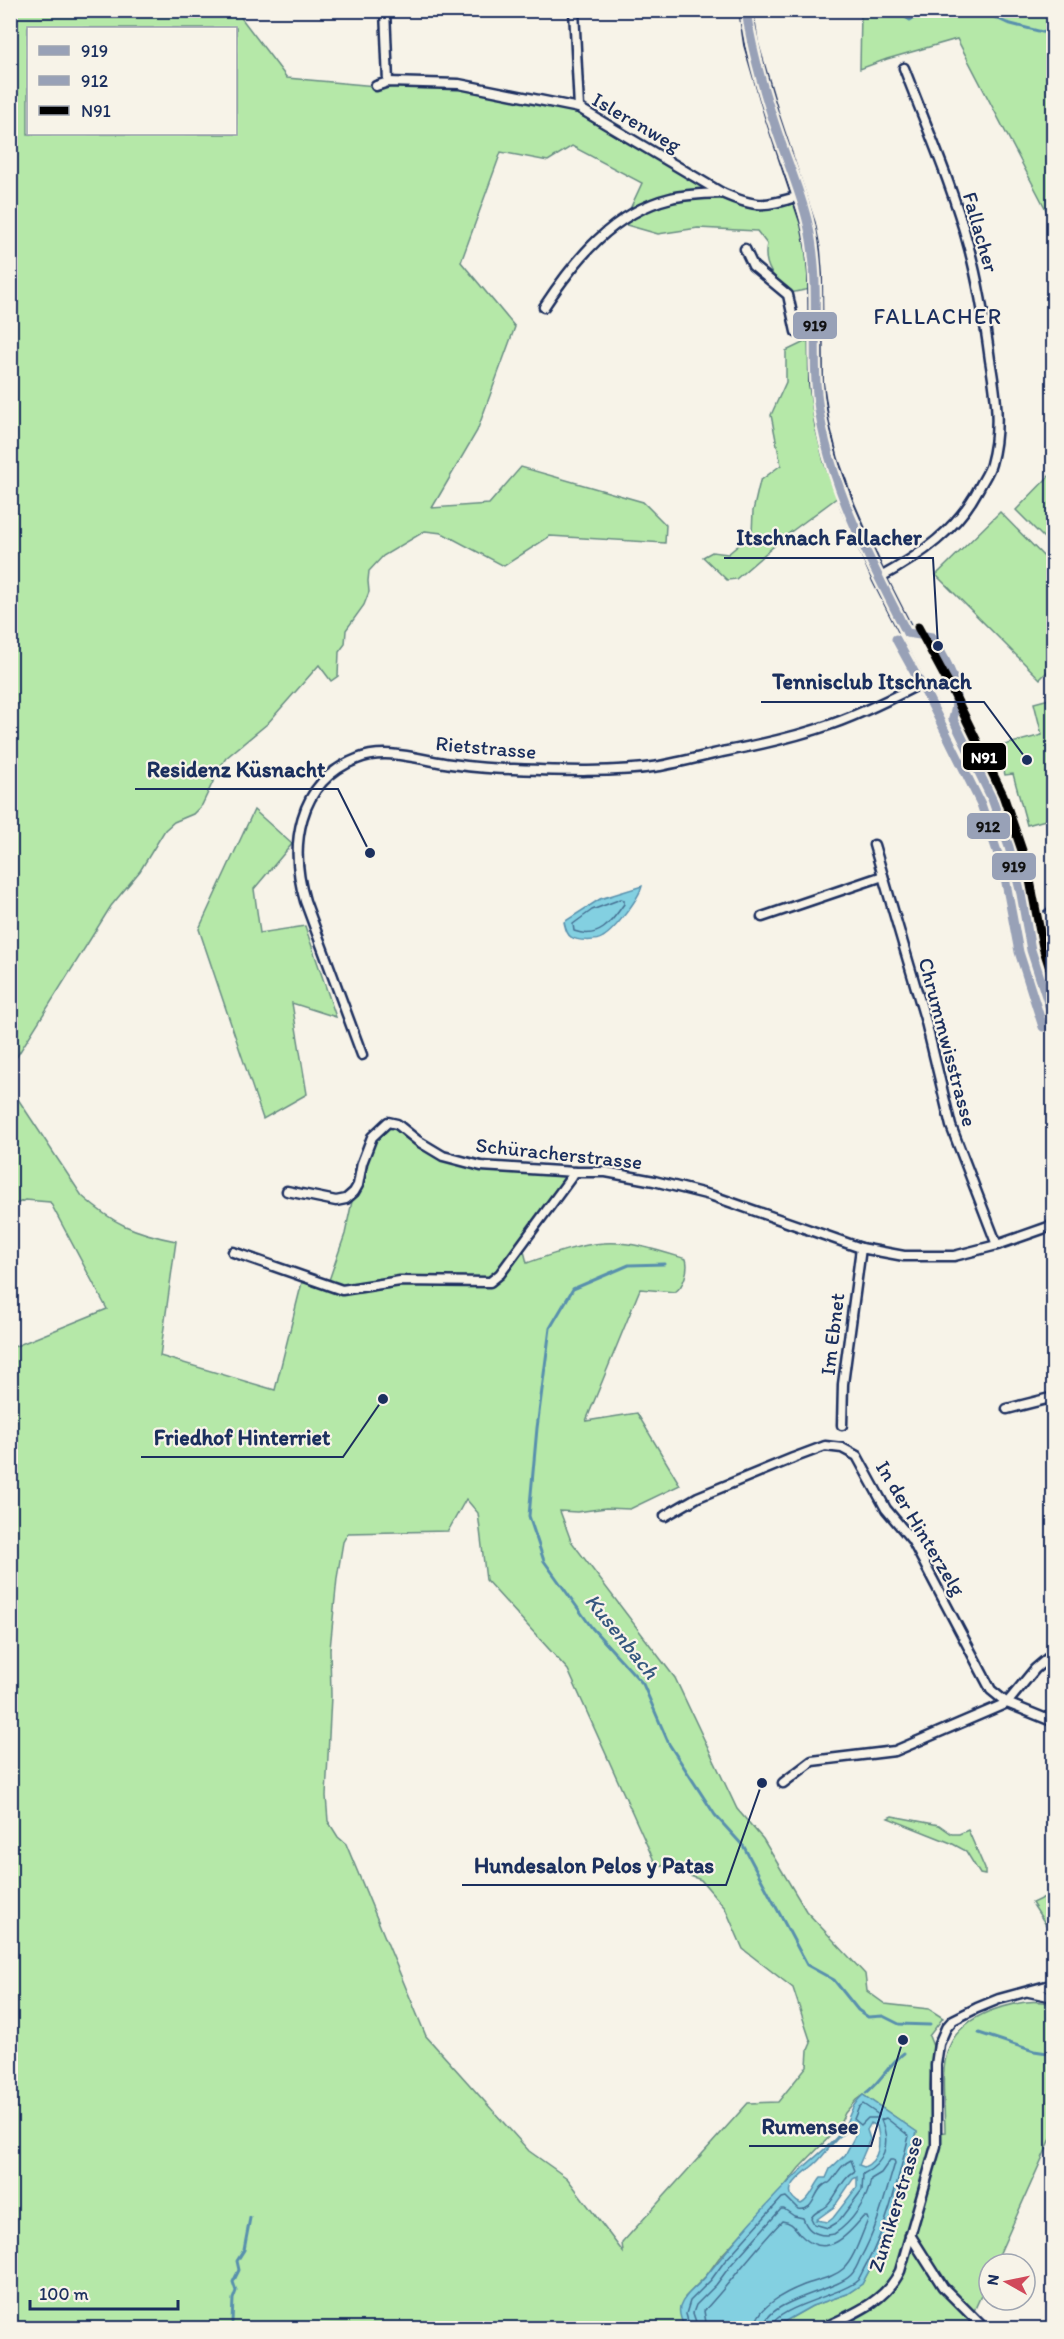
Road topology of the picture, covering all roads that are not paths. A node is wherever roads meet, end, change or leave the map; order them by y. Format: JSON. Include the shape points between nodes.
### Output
{"nodes":[{"id":1,"x":385,"y":10,"type":"edge"},
{"id":2,"x":573,"y":10,"type":"edge"},
{"id":3,"x":746,"y":10,"type":"edge"},
{"id":4,"x":904,"y":68,"type":"dead end"},
{"id":5,"x":388,"y":82,"type":"junction"},
{"id":6,"x":376,"y":87,"type":"dead end"},
{"id":7,"x":579,"y":108,"type":"junction"},
{"id":8,"x":722,"y":193,"type":"junction"},
{"id":9,"x":799,"y":196,"type":"junction"},
{"id":10,"x":745,"y":249,"type":"dead end"},
{"id":11,"x":544,"y":307,"type":"dead end"},
{"id":12,"x":817,"y":336,"type":"junction"},
{"id":13,"x":879,"y":578,"type":"junction"},
{"id":14,"x":931,"y":678,"type":"junction"},
{"id":15,"x":874,"y":845,"type":"dead end"},
{"id":16,"x":883,"y":876,"type":"junction"},
{"id":17,"x":1053,"y":910,"type":"edge"},
{"id":18,"x":762,"y":917,"type":"dead end"},
{"id":19,"x":1026,"y":923,"type":"junction"},
{"id":20,"x":1053,"y":1023,"type":"edge"},
{"id":21,"x":363,"y":1055,"type":"dead end"},
{"id":22,"x":575,"y":1172,"type":"junction"},
{"id":23,"x":287,"y":1191,"type":"dead end"},
{"id":24,"x":1053,"y":1225,"type":"edge"},
{"id":25,"x":997,"y":1245,"type":"junction"},
{"id":26,"x":861,"y":1248,"type":"junction"},
{"id":27,"x":233,"y":1252,"type":"dead end"},
{"id":28,"x":1053,"y":1396,"type":"edge"},
{"id":29,"x":1007,"y":1409,"type":"dead end"},
{"id":30,"x":842,"y":1425,"type":"dead end"},
{"id":31,"x":665,"y":1516,"type":"dead end"},
{"id":32,"x":1053,"y":1653,"type":"edge"},
{"id":33,"x":1007,"y":1703,"type":"junction"},
{"id":34,"x":1053,"y":1722,"type":"edge"},
{"id":35,"x":783,"y":1783,"type":"dead end"},
{"id":36,"x":1053,"y":1984,"type":"edge"},
{"id":37,"x":1025,"y":1991,"type":"junction"},
{"id":38,"x":1053,"y":1997,"type":"edge"},
{"id":39,"x":910,"y":2235,"type":"junction"},
{"id":40,"x":823,"y":2328,"type":"edge"},
{"id":41,"x":984,"y":2328,"type":"edge"}],
"edges":[{"from":1,"to":5,"type":"street"},
{"from":2,"to":7,"type":"street"},
{"from":3,"to":9,"type":"main road","via":[[771,116]]},
{"from":4,"to":13,"type":"street","name":"Fallacher","via":[[969,248],[984,314],[998,411],[997,436],[988,471],[956,524]]},
{"from":5,"to":6,"type":"street","name":"Islerenweg"},
{"from":5,"to":7,"type":"street","name":"Islerenweg","via":[[459,84]]},
{"from":7,"to":8,"type":"street","name":"Islerenweg"},
{"from":8,"to":9,"type":"street","name":"Islerenweg","via":[[761,206]]},
{"from":8,"to":11,"type":"street","via":[[671,198],[635,211],[594,243],[569,269]]},
{"from":9,"to":12,"type":"main road","via":[[808,224],[815,275]]},
{"from":10,"to":12,"type":"street","via":[[753,266],[789,296],[796,332]]},
{"from":12,"to":13,"type":"main road","via":[[816,383],[831,460]]},
{"from":13,"to":14,"type":"main road"},
{"from":14,"to":19,"type":"main road","via":[[992,799],[1016,869]]},
{"from":14,"to":21,"type":"street","name":"Rietstrasse","via":[[860,713],[814,730],[658,766],[514,769],[393,754],[373,755],[343,766],[319,786],[310,800],[299,828],[296,859],[305,901]]},
{"from":15,"to":16,"type":"street","name":"Chrummwisstrasse"},
{"from":16,"to":18,"type":"street"},
{"from":16,"to":25,"type":"street","name":"Chrummwisstrasse","via":[[926,1022],[951,1126]]},
{"from":17,"to":19,"type":"street"},
{"from":19,"to":20,"type":"main road"},
{"from":22,"to":23,"type":"street","name":"Schüracherstrasse","via":[[481,1166],[452,1159],[388,1122],[372,1137],[358,1185],[346,1198],[336,1201]]},
{"from":22,"to":26,"type":"street","name":"Schüracherstrasse","via":[[606,1172],[710,1195]]},
{"from":22,"to":27,"type":"street","via":[[500,1274],[490,1282],[400,1281],[342,1290]]},
{"from":24,"to":25,"type":"street","name":"Schüracherstrasse"},
{"from":25,"to":26,"type":"street","name":"Schüracherstrasse","via":[[954,1256],[904,1256]]},
{"from":26,"to":30,"type":"street","name":"Im Ebnet","via":[[843,1384]]},
{"from":28,"to":29,"type":"street"},
{"from":31,"to":33,"type":"street","name":"In der Hinterzelg","via":[[698,1497],[793,1458],[825,1446],[843,1448],[857,1456],[886,1509],[912,1540],[991,1690]]},
{"from":32,"to":33,"type":"street"},
{"from":33,"to":34,"type":"street"},
{"from":33,"to":35,"type":"street","via":[[896,1751],[812,1761]]},
{"from":36,"to":37,"type":"street","name":"Zumikerstrasse"},
{"from":37,"to":38,"type":"street"},
{"from":37,"to":39,"type":"street","name":"Zumikerstrasse","via":[[977,2008],[946,2028],[936,2065],[936,2146]]},
{"from":39,"to":40,"type":"street","name":"Zumikerstrasse","via":[[900,2271],[888,2290],[865,2308]]},
{"from":39,"to":41,"type":"street","via":[[943,2287]]}]}
